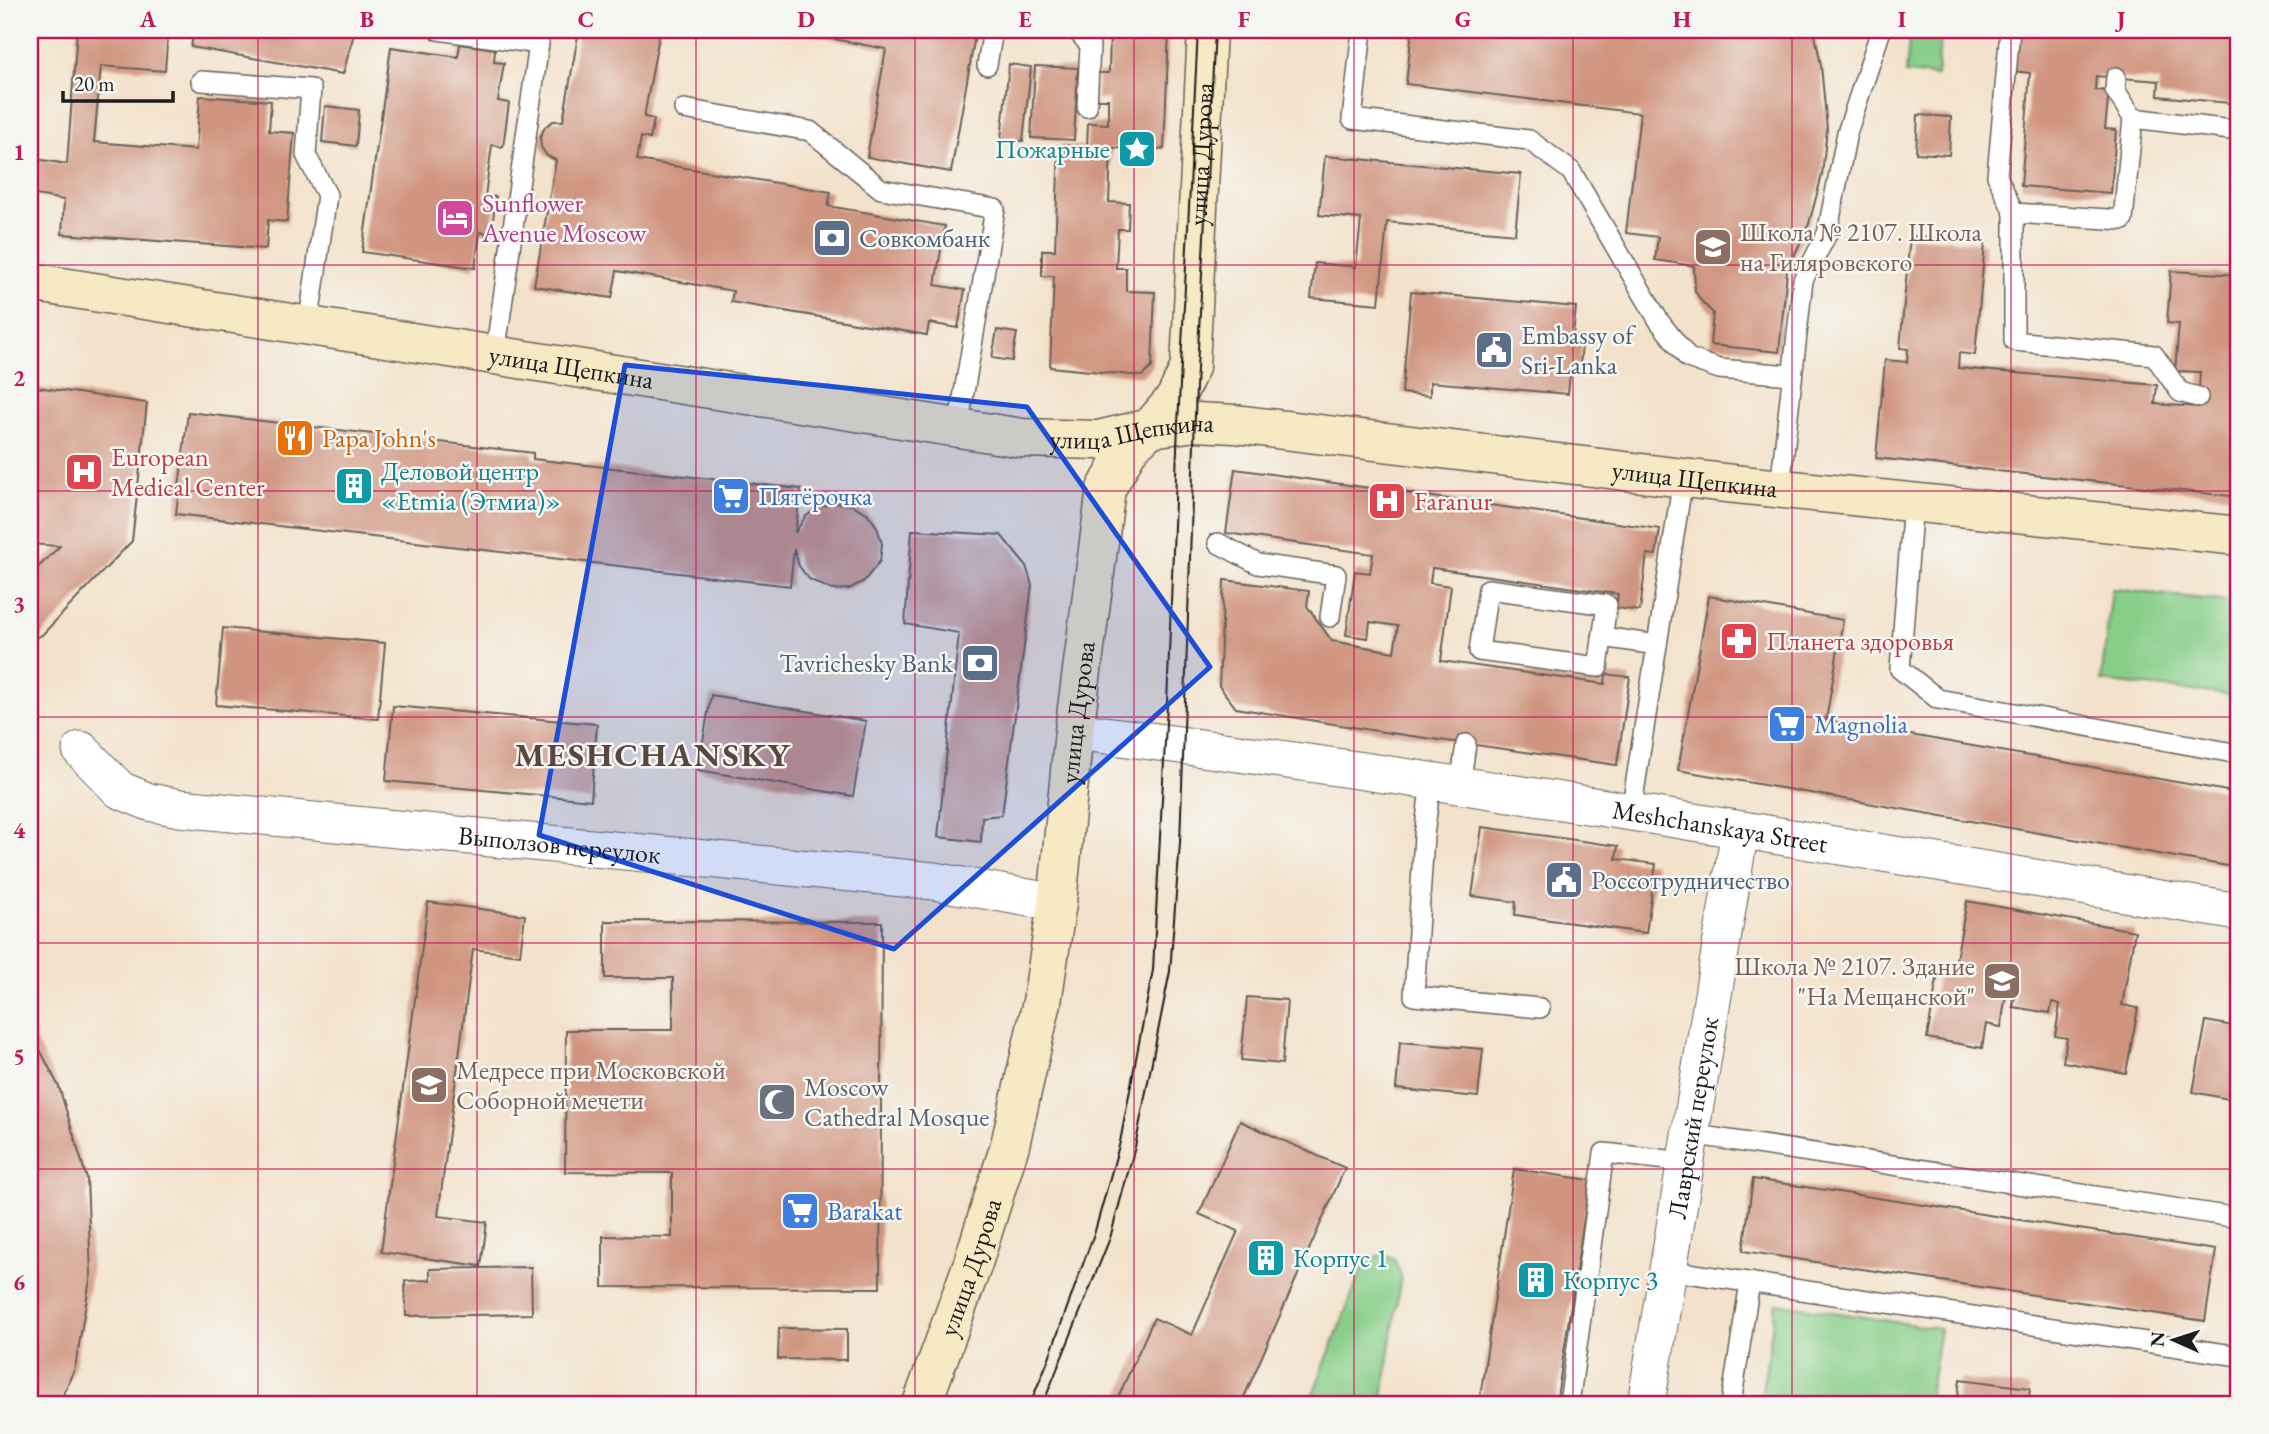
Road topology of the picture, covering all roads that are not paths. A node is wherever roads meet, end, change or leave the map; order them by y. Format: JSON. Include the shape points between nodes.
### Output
{"nodes":[{"id":1,"x":438,"y":30,"type":"edge"},
{"id":2,"x":993,"y":30,"type":"edge"},
{"id":3,"x":1076,"y":30,"type":"edge"},
{"id":4,"x":1207,"y":30,"type":"edge"},
{"id":5,"x":1362,"y":30,"type":"edge"},
{"id":6,"x":1881,"y":30,"type":"edge"},
{"id":7,"x":2010,"y":30,"type":"edge"},
{"id":8,"x":987,"y":65,"type":"dead end"},
{"id":9,"x":2116,"y":77,"type":"dead end"},
{"id":10,"x":201,"y":81,"type":"dead end"},
{"id":11,"x":1087,"y":107,"type":"dead end"},
{"id":12,"x":684,"y":109,"type":"dead end"},
{"id":13,"x":2133,"y":118,"type":"junction"},
{"id":14,"x":2239,"y":131,"type":"edge"},
{"id":15,"x":2014,"y":213,"type":"junction"},
{"id":16,"x":30,"y":282,"type":"edge"},
{"id":17,"x":308,"y":326,"type":"junction"},
{"id":18,"x":495,"y":355,"type":"junction"},
{"id":19,"x":1190,"y":367,"type":"junction"},
{"id":20,"x":1792,"y":375,"type":"junction"},
{"id":21,"x":2198,"y":397,"type":"dead end"},
{"id":22,"x":1219,"y":423,"type":"junction"},
{"id":23,"x":958,"y":428,"type":"junction"},
{"id":24,"x":1150,"y":428,"type":"junction"},
{"id":25,"x":1683,"y":478,"type":"junction"},
{"id":26,"x":1780,"y":488,"type":"junction"},
{"id":27,"x":1913,"y":502,"type":"junction"},
{"id":28,"x":2239,"y":536,"type":"edge"},
{"id":29,"x":1218,"y":543,"type":"dead end"},
{"id":30,"x":1330,"y":617,"type":"dead end"},
{"id":31,"x":1602,"y":637,"type":"junction"},
{"id":32,"x":1657,"y":645,"type":"junction"},
{"id":33,"x":1074,"y":731,"type":"junction"},
{"id":34,"x":1466,"y":744,"type":"dead end"},
{"id":35,"x":81,"y":750,"type":"dead end"},
{"id":36,"x":2239,"y":754,"type":"edge"},
{"id":37,"x":1446,"y":784,"type":"junction"},
{"id":38,"x":1631,"y":812,"type":"junction"},
{"id":39,"x":1740,"y":830,"type":"junction"},
{"id":40,"x":1057,"y":903,"type":"junction"},
{"id":41,"x":2239,"y":912,"type":"edge"},
{"id":42,"x":1540,"y":1008,"type":"dead end"},
{"id":43,"x":1688,"y":1148,"type":"junction"},
{"id":44,"x":2239,"y":1218,"type":"edge"},
{"id":45,"x":1668,"y":1270,"type":"junction"},
{"id":46,"x":1750,"y":1282,"type":"junction"},
{"id":47,"x":2239,"y":1356,"type":"edge"},
{"id":48,"x":922,"y":1404,"type":"edge"},
{"id":49,"x":1569,"y":1404,"type":"edge"},
{"id":50,"x":1646,"y":1404,"type":"edge"},
{"id":51,"x":1731,"y":1404,"type":"edge"}],
"edges":[{"from":1,"to":18,"type":"lane","via":[[539,44]]},
{"from":2,"to":8,"type":"lane"},
{"from":3,"to":11,"type":"lane","via":[[1090,45]]},
{"from":4,"to":19,"type":"street","name":"улица Дурова"},
{"from":5,"to":20,"type":"lane","via":[[1352,119],[1529,140],[1571,171],[1659,321],[1688,358],[1719,369]]},
{"from":6,"to":20,"type":"lane","via":[[1847,133],[1827,234],[1803,279]]},
{"from":7,"to":15,"type":"lane","via":[[1997,176]]},
{"from":9,"to":13,"type":"lane","via":[[2115,90]]},
{"from":10,"to":17,"type":"lane","via":[[312,89],[306,155],[327,195]]},
{"from":12,"to":23,"type":"lane","via":[[810,131],[881,189],[995,209]]},
{"from":13,"to":14,"type":"lane"},
{"from":13,"to":15,"type":"lane","via":[[2123,220]]},
{"from":15,"to":21,"type":"lane","via":[[2014,341],[2154,355],[2180,392]]},
{"from":16,"to":17,"type":"street","name":"улица Щепкина"},
{"from":17,"to":18,"type":"street","name":"улица Щепкина"},
{"from":18,"to":23,"type":"street","name":"улица Щепкина"},
{"from":19,"to":22,"type":"street","via":[[1196,387],[1220,416]]},
{"from":19,"to":24,"type":"street","name":"улица Дурова","via":[[1175,399]]},
{"from":20,"to":26,"type":"lane"},
{"from":22,"to":24,"type":"street","name":"улица Щепкина"},
{"from":22,"to":25,"type":"street","name":"улица Щепкина"},
{"from":23,"to":24,"type":"street","name":"улица Щепкина","via":[[1059,441],[1098,440]]},
{"from":24,"to":33,"type":"street","name":"улица Дурова","via":[[1129,448],[1106,489]]},
{"from":25,"to":26,"type":"street","name":"улица Щепкина"},
{"from":25,"to":32,"type":"lane"},
{"from":26,"to":27,"type":"street","name":"улица Щепкина"},
{"from":27,"to":28,"type":"street","name":"улица Щепкина"},
{"from":27,"to":36,"type":"lane","via":[[1900,669],[1938,699]]},
{"from":29,"to":30,"type":"lane","via":[[1258,564],[1336,575]]},
{"from":31,"to":31,"type":"lane","via":[[1598,667],[1478,659],[1488,589],[1607,605]]},
{"from":31,"to":32,"type":"lane"},
{"from":32,"to":38,"type":"lane"},
{"from":33,"to":37,"type":"street","name":"Meshchanskaya Street"},
{"from":33,"to":40,"type":"street","name":"улица Дурова"},
{"from":34,"to":37,"type":"lane"},
{"from":35,"to":40,"type":"street","name":"Выползов переулок","via":[[120,790],[149,803],[934,881]]},
{"from":37,"to":38,"type":"street","name":"Meshchanskaya Street"},
{"from":37,"to":42,"type":"lane","via":[[1424,836],[1414,996]]},
{"from":38,"to":39,"type":"street","name":"Meshchanskaya Street"},
{"from":39,"to":41,"type":"street","name":"Meshchanskaya Street"},
{"from":39,"to":43,"type":"street","name":"Лаврский переулок"},
{"from":40,"to":48,"type":"street","name":"улица Дурова","via":[[1042,1002],[1010,1145]]},
{"from":43,"to":44,"type":"lane"},
{"from":43,"to":45,"type":"street","name":"Лаврский переулок"},
{"from":43,"to":49,"type":"lane","via":[[1604,1153]]},
{"from":45,"to":46,"type":"lane"},
{"from":45,"to":50,"type":"street","name":"Лаврский переулок"},
{"from":46,"to":47,"type":"lane"},
{"from":46,"to":51,"type":"lane"}]}
